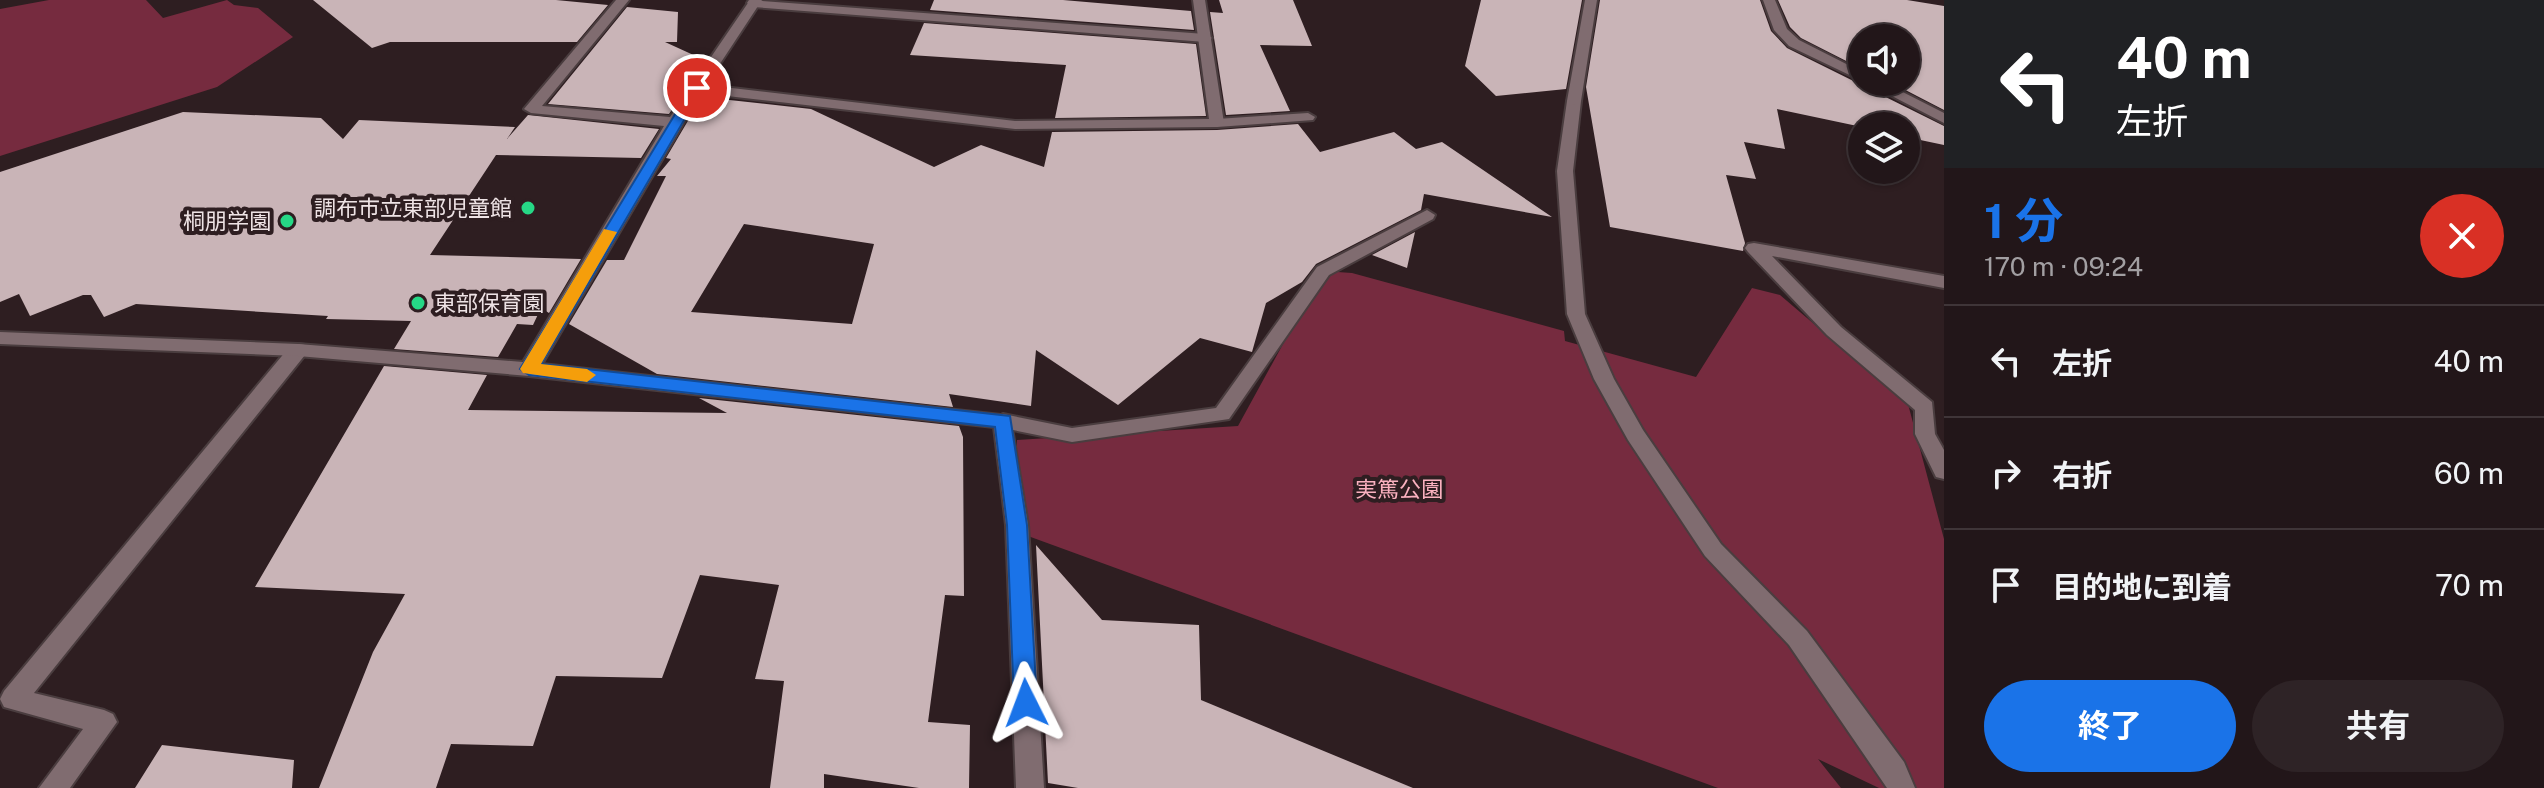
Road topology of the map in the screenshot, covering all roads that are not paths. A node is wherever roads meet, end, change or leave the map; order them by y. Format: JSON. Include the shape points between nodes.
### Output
{"nodes":[{"id":1,"x":623,"y":0,"type":"edge"},
{"id":2,"x":1199,"y":0,"type":"edge"},
{"id":3,"x":1591,"y":0,"type":"edge"},
{"id":4,"x":1769,"y":0,"type":"edge"},
{"id":5,"x":755,"y":2,"type":"edge"},
{"id":6,"x":1205,"y":38,"type":"junction"},
{"id":7,"x":1848,"y":70,"type":"edge"},
{"id":8,"x":697,"y":88,"type":"junction"},
{"id":9,"x":1899,"y":96,"type":"edge"},
{"id":10,"x":1308,"y":117,"type":"dead end"},
{"id":11,"x":1944,"y":119,"type":"edge"},
{"id":12,"x":674,"y":122,"type":"junction"},
{"id":13,"x":1217,"y":123,"type":"junction"},
{"id":14,"x":1427,"y":215,"type":"dead end"},
{"id":15,"x":1944,"y":282,"type":"edge"},
{"id":16,"x":0,"y":338,"type":"edge"},
{"id":17,"x":298,"y":350,"type":"junction"},
{"id":18,"x":529,"y":369,"type":"junction"},
{"id":19,"x":1003,"y":421,"type":"junction"},
{"id":20,"x":1944,"y":471,"type":"edge"},
{"id":21,"x":53,"y":788,"type":"edge"},
{"id":22,"x":1030,"y":788,"type":"edge"},
{"id":23,"x":1901,"y":788,"type":"edge"}],
"edges":[{"from":1,"to":12,"type":"street","via":[[531,109]]},
{"from":2,"to":6,"type":"street"},
{"from":3,"to":23,"type":"street","via":[[1565,171],[1576,314],[1635,435],[1713,550],[1798,638]]},
{"from":4,"to":7,"type":"street","via":[[1781,30],[1794,43]]},
{"from":5,"to":6,"type":"street"},
{"from":5,"to":8,"type":"street"},
{"from":6,"to":13,"type":"street"},
{"from":8,"to":12,"type":"street"},
{"from":8,"to":13,"type":"street","via":[[1015,125]]},
{"from":9,"to":11,"type":"street"},
{"from":10,"to":13,"type":"street"},
{"from":12,"to":18,"type":"street"},
{"from":14,"to":19,"type":"street","via":[[1323,271],[1222,414],[1072,435]]},
{"from":15,"to":20,"type":"street","via":[[1754,248],[1834,331],[1925,407],[1925,434]]},
{"from":16,"to":17,"type":"street"},
{"from":17,"to":18,"type":"street"},
{"from":17,"to":21,"type":"street","via":[[13,699],[104,722]]},
{"from":18,"to":19,"type":"street"},
{"from":19,"to":22,"type":"street","via":[[1017,525]]}]}
